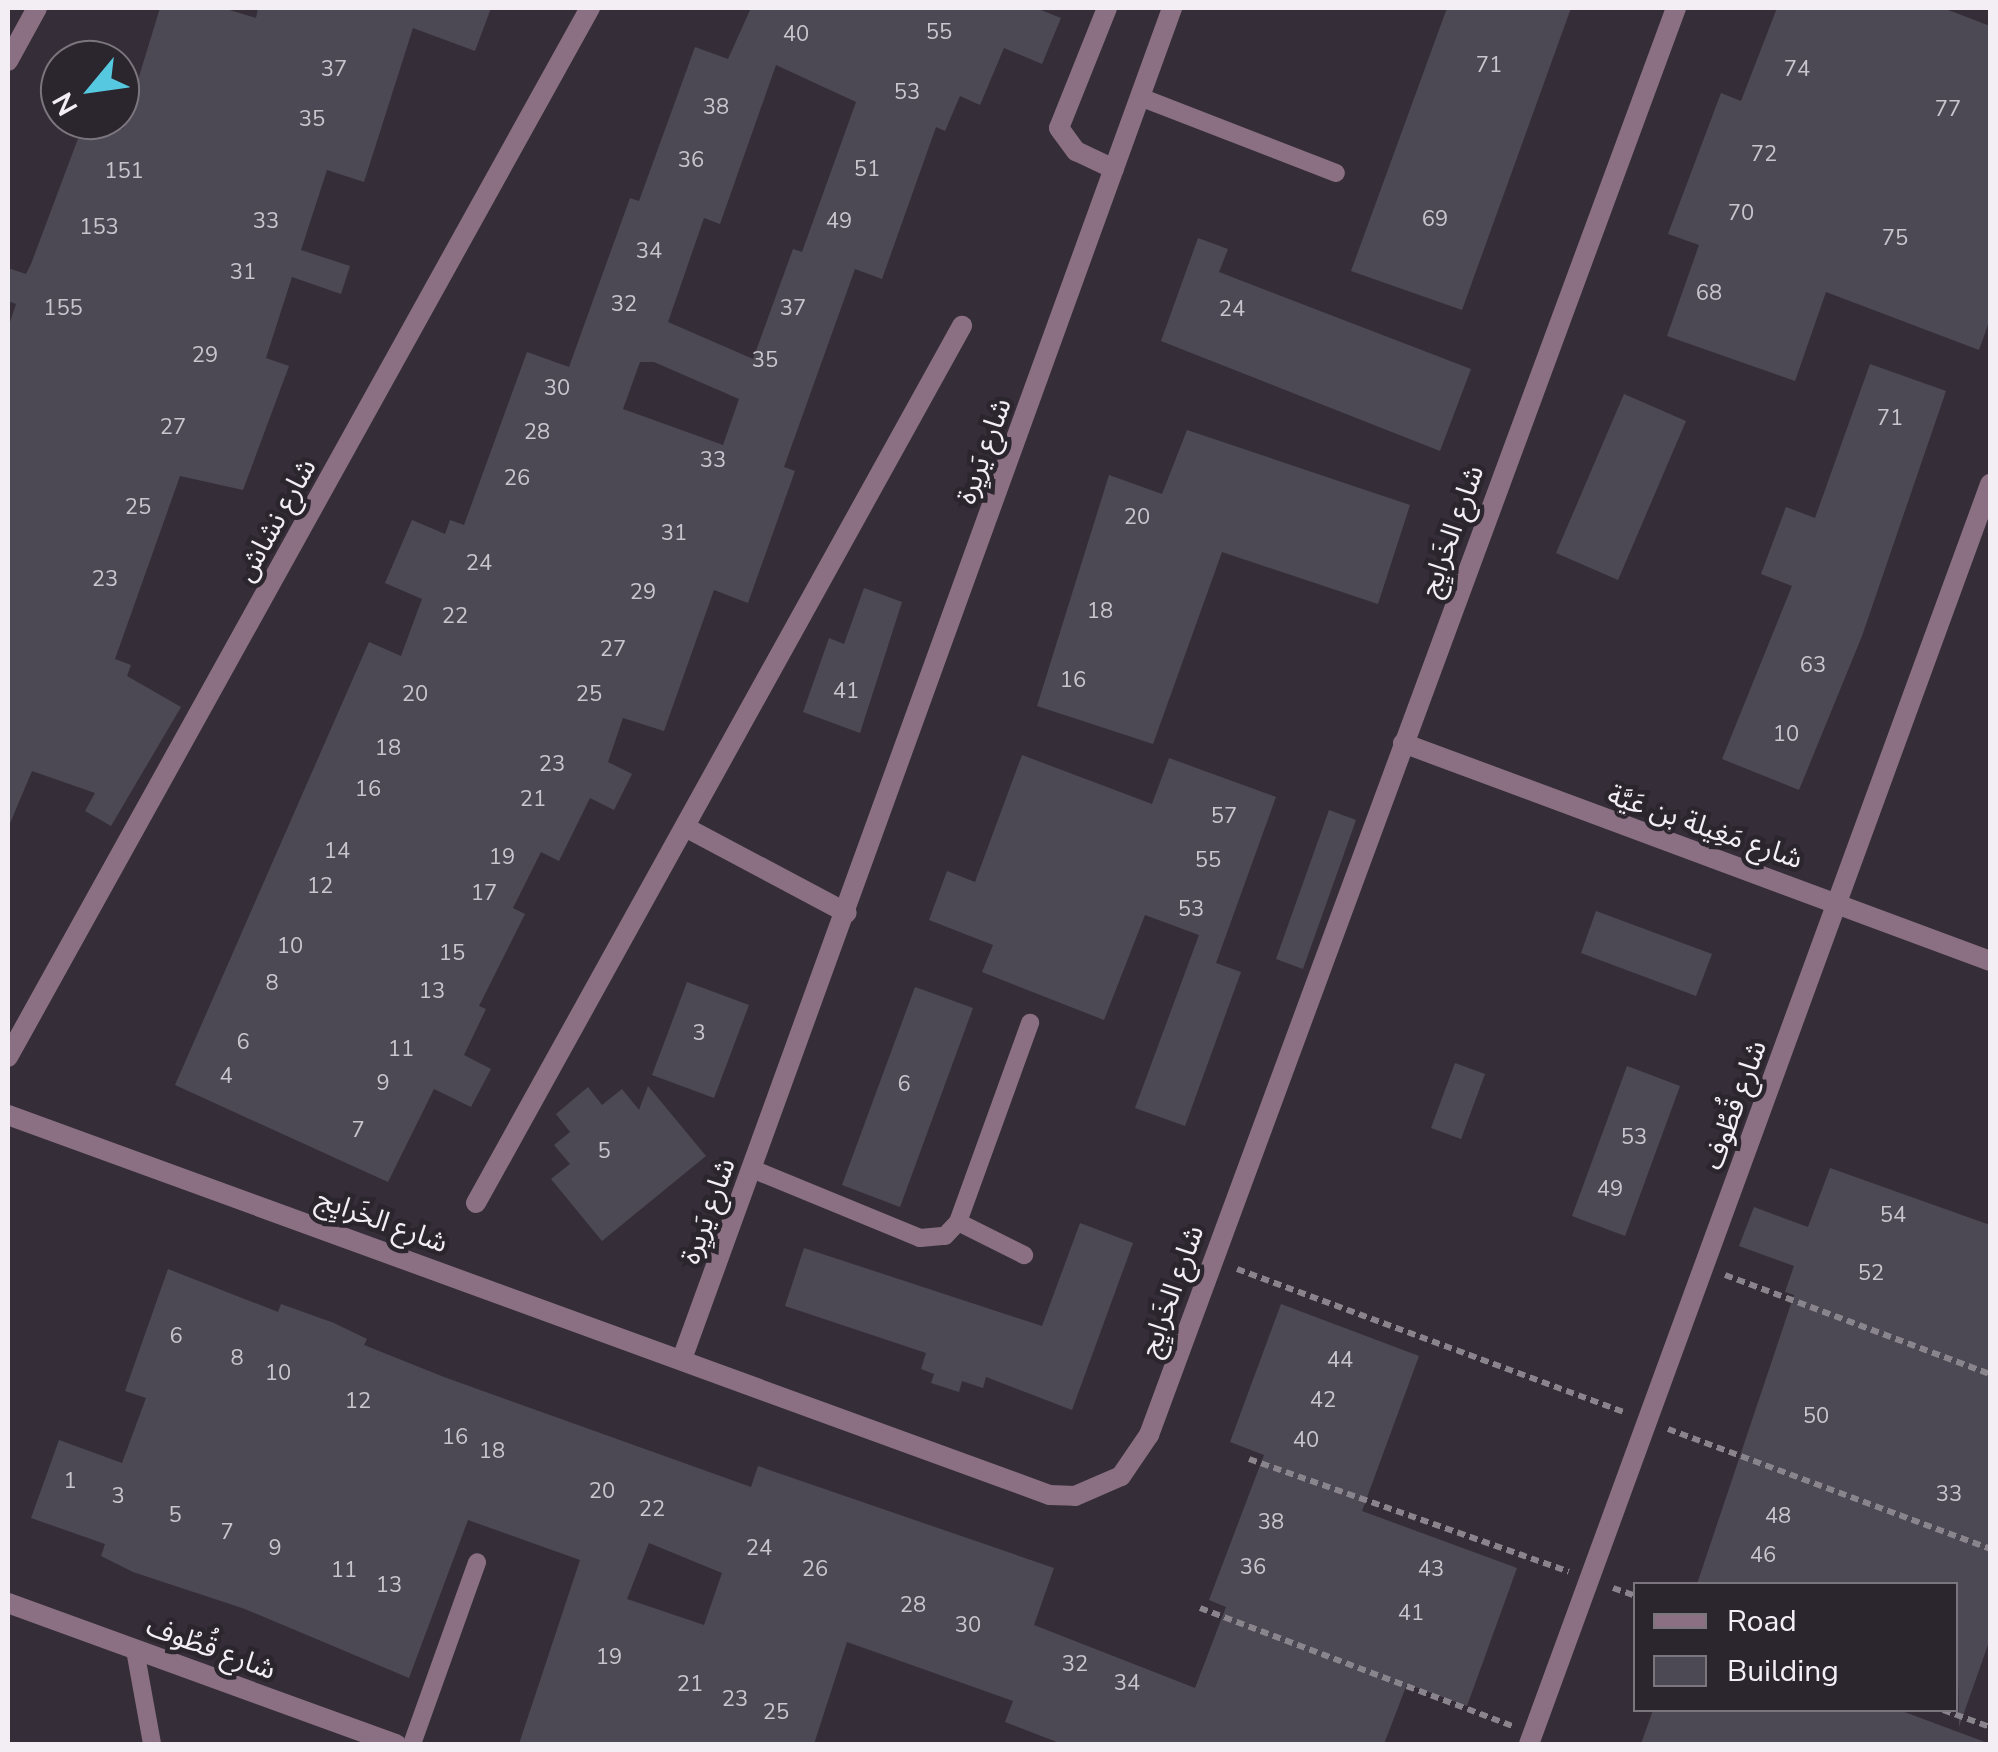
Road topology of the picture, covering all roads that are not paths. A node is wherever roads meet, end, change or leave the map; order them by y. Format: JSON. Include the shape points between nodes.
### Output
{"nodes":[{"id":1,"x":37,"y":8,"type":"edge"},
{"id":2,"x":590,"y":8,"type":"edge"},
{"id":3,"x":1107,"y":8,"type":"edge"},
{"id":4,"x":1172,"y":8,"type":"edge"},
{"id":5,"x":1676,"y":8,"type":"edge"},
{"id":6,"x":8,"y":61,"type":"edge"},
{"id":7,"x":1140,"y":97,"type":"junction"},
{"id":8,"x":1114,"y":169,"type":"junction"},
{"id":9,"x":1336,"y":173,"type":"dead end"},
{"id":10,"x":962,"y":326,"type":"dead end"},
{"id":11,"x":1990,"y":484,"type":"edge"},
{"id":12,"x":1403,"y":743,"type":"junction"},
{"id":13,"x":685,"y":827,"type":"junction"},
{"id":14,"x":1838,"y":903,"type":"junction"},
{"id":15,"x":847,"y":913,"type":"junction"},
{"id":16,"x":1990,"y":960,"type":"edge"},
{"id":17,"x":1030,"y":1024,"type":"dead end"},
{"id":18,"x":8,"y":1057,"type":"edge"},
{"id":19,"x":8,"y":1115,"type":"edge"},
{"id":20,"x":752,"y":1169,"type":"junction"},
{"id":21,"x":476,"y":1204,"type":"dead end"},
{"id":22,"x":958,"y":1222,"type":"junction"},
{"id":23,"x":1024,"y":1254,"type":"dead end"},
{"id":24,"x":682,"y":1359,"type":"junction"},
{"id":25,"x":477,"y":1562,"type":"dead end"},
{"id":26,"x":8,"y":1603,"type":"edge"},
{"id":27,"x":135,"y":1650,"type":"junction"},
{"id":28,"x":1532,"y":1739,"type":"edge"},
{"id":29,"x":152,"y":1744,"type":"edge"},
{"id":30,"x":396,"y":1744,"type":"edge"},
{"id":31,"x":412,"y":1744,"type":"edge"}],
"edges":[{"from":1,"to":6,"type":"street"},
{"from":2,"to":18,"type":"street","name":"شارع نشاش"},
{"from":3,"to":8,"type":"street","via":[[1059,128],[1067,145]]},
{"from":4,"to":7,"type":"street","name":"شارع يَريِرة"},
{"from":5,"to":12,"type":"street","name":"شارع الخَرايِج"},
{"from":7,"to":8,"type":"street","name":"شارع يَريِرة"},
{"from":7,"to":9,"type":"lane"},
{"from":8,"to":15,"type":"street","name":"شارع يَريِرة"},
{"from":10,"to":13,"type":"street"},
{"from":11,"to":14,"type":"street","name":"شارع قُطُوف"},
{"from":12,"to":14,"type":"street","name":"شارع مَغِيلة بن عَيَّة"},
{"from":12,"to":24,"type":"street","name":"شارع الخَرايِج","via":[[1138,1458],[1121,1476],[1075,1496],[1026,1487]]},
{"from":13,"to":15,"type":"street"},
{"from":13,"to":21,"type":"street"},
{"from":14,"to":16,"type":"street","name":"شارع مَغِيلة بن عَيَّة"},
{"from":14,"to":28,"type":"street","name":"شارع قُطُوف"},
{"from":15,"to":20,"type":"street","name":"شارع يَريِرة"},
{"from":17,"to":22,"type":"lane"},
{"from":19,"to":24,"type":"street","name":"شارع الخَرايِج"},
{"from":20,"to":22,"type":"lane","via":[[920,1238],[945,1236]]},
{"from":20,"to":24,"type":"street","name":"شارع يَريِرة"},
{"from":22,"to":23,"type":"lane"},
{"from":25,"to":31,"type":"lane"},
{"from":26,"to":27,"type":"street","name":"شارع قُطُوف"},
{"from":27,"to":29,"type":"lane"},
{"from":27,"to":30,"type":"street","name":"شارع قُطُوف"}]}
